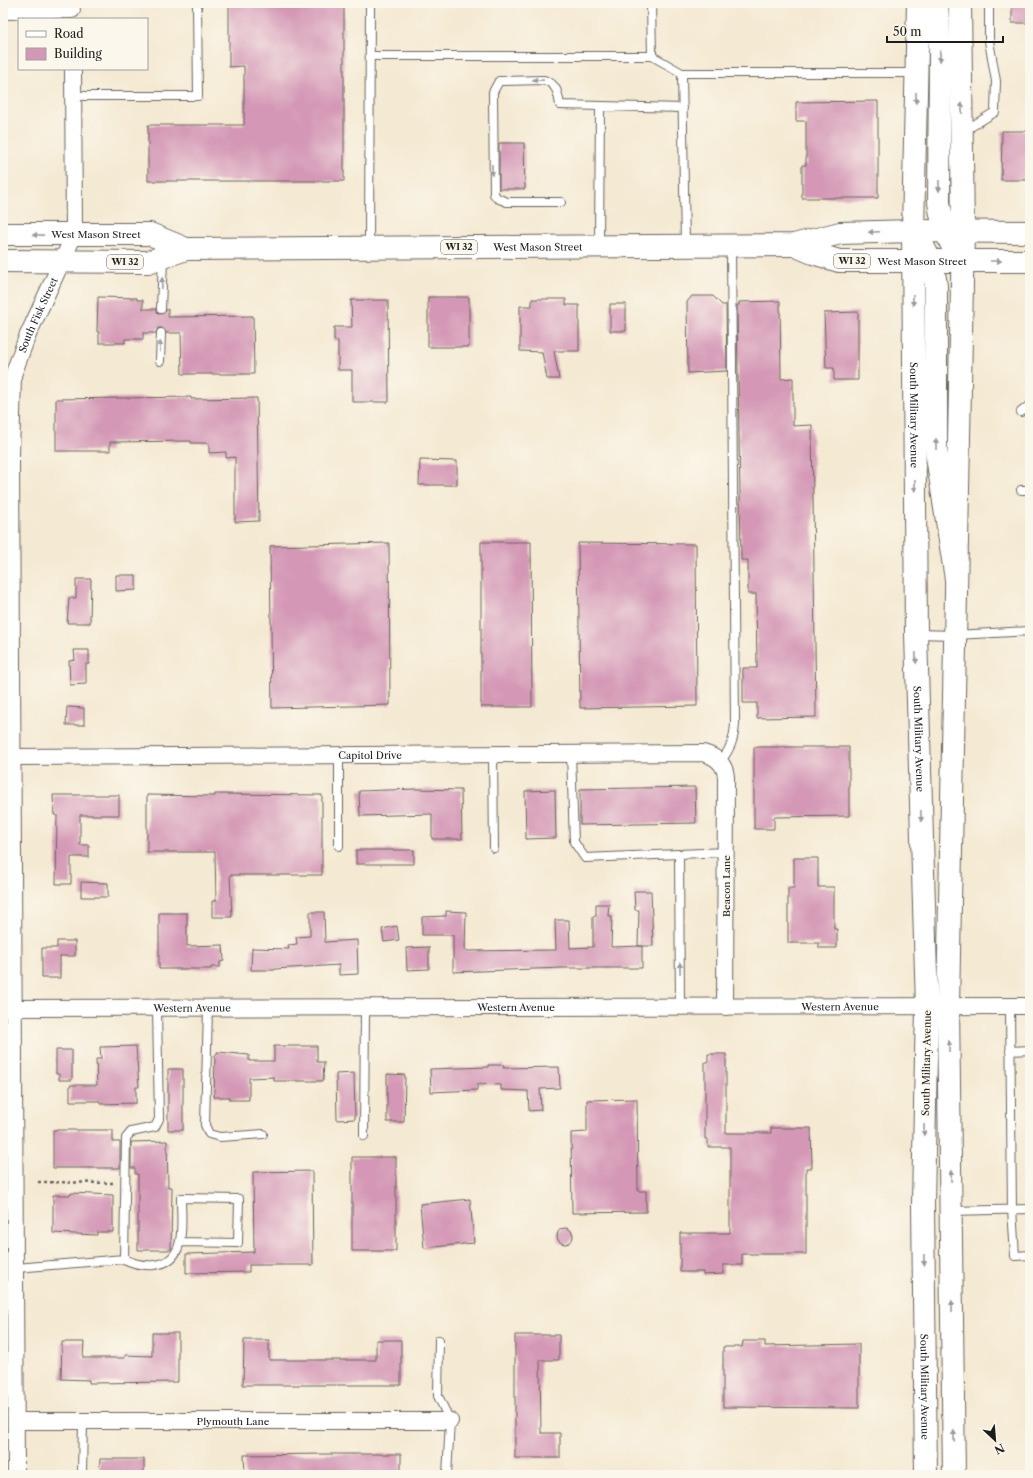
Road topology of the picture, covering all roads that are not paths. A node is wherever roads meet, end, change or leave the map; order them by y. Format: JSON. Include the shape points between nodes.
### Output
{"nodes":[{"id":1,"x":197,"y":3,"type":"edge"},
{"id":2,"x":370,"y":3,"type":"edge"},
{"id":3,"x":651,"y":3,"type":"edge"},
{"id":4,"x":918,"y":3,"type":"edge"},
{"id":5,"x":937,"y":3,"type":"edge"},
{"id":6,"x":960,"y":3,"type":"edge"},
{"id":7,"x":989,"y":3,"type":"edge"},
{"id":8,"x":3,"y":11,"type":"edge"},
{"id":9,"x":72,"y":11,"type":"edge"},
{"id":10,"x":370,"y":56,"type":"junction"},
{"id":11,"x":652,"y":56,"type":"junction"},
{"id":12,"x":72,"y":70,"type":"edge"},
{"id":13,"x":682,"y":73,"type":"junction"},
{"id":14,"x":916,"y":73,"type":"junction"},
{"id":15,"x":73,"y":96,"type":"junction"},
{"id":16,"x":600,"y":106,"type":"junction"},
{"id":17,"x":683,"y":108,"type":"junction"},
{"id":18,"x":962,"y":133,"type":"junction"},
{"id":19,"x":560,"y":202,"type":"dead end"},
{"id":20,"x":913,"y":231,"type":"junction"},
{"id":21,"x":954,"y":231,"type":"junction"},
{"id":22,"x":1030,"y":232,"type":"edge"},
{"id":23,"x":3,"y":234,"type":"edge"},
{"id":24,"x":74,"y":235,"type":"junction"},
{"id":25,"x":731,"y":245,"type":"junction"},
{"id":26,"x":794,"y":245,"type":"junction"},
{"id":27,"x":599,"y":246,"type":"junction"},
{"id":28,"x":685,"y":246,"type":"junction"},
{"id":29,"x":369,"y":247,"type":"junction"},
{"id":30,"x":186,"y":249,"type":"junction"},
{"id":31,"x":163,"y":257,"type":"junction"},
{"id":32,"x":3,"y":261,"type":"edge"},
{"id":33,"x":62,"y":261,"type":"junction"},
{"id":34,"x":922,"y":261,"type":"junction"},
{"id":35,"x":962,"y":261,"type":"junction"},
{"id":36,"x":1030,"y":261,"type":"edge"},
{"id":37,"x":161,"y":309,"type":"dead end"},
{"id":38,"x":161,"y":333,"type":"dead end"},
{"id":39,"x":160,"y":361,"type":"dead end"},
{"id":40,"x":1030,"y":405,"type":"edge"},
{"id":41,"x":1020,"y":412,"type":"dead end"},
{"id":42,"x":7,"y":457,"type":"edge"},
{"id":43,"x":1021,"y":490,"type":"dead end"},
{"id":44,"x":1030,"y":490,"type":"edge"},
{"id":45,"x":956,"y":579,"type":"junction"},
{"id":46,"x":1030,"y":631,"type":"edge"},
{"id":47,"x":916,"y":634,"type":"junction"},
{"id":48,"x":955,"y":635,"type":"junction"},
{"id":49,"x":571,"y":753,"type":"junction"},
{"id":50,"x":493,"y":754,"type":"junction"},
{"id":51,"x":338,"y":755,"type":"junction"},
{"id":52,"x":12,"y":757,"type":"junction"},
{"id":53,"x":722,"y":764,"type":"junction"},
{"id":54,"x":339,"y":846,"type":"dead end"},
{"id":55,"x":494,"y":848,"type":"dead end"},
{"id":56,"x":726,"y":852,"type":"junction"},
{"id":57,"x":679,"y":854,"type":"junction"},
{"id":58,"x":1010,"y":1006,"type":"junction"},
{"id":59,"x":1030,"y":1006,"type":"edge"},
{"id":60,"x":680,"y":1007,"type":"junction"},
{"id":61,"x":725,"y":1007,"type":"junction"},
{"id":62,"x":938,"y":1007,"type":"junction"},
{"id":63,"x":8,"y":1008,"type":"edge"},
{"id":64,"x":208,"y":1008,"type":"junction"},
{"id":65,"x":365,"y":1008,"type":"junction"},
{"id":66,"x":157,"y":1009,"type":"junction"},
{"id":67,"x":1030,"y":1050,"type":"edge"},
{"id":68,"x":1010,"y":1051,"type":"junction"},
{"id":69,"x":263,"y":1134,"type":"dead end"},
{"id":70,"x":364,"y":1136,"type":"dead end"},
{"id":71,"x":1012,"y":1209,"type":"junction"},
{"id":72,"x":1030,"y":1209,"type":"edge"},
{"id":73,"x":952,"y":1211,"type":"junction"},
{"id":74,"x":180,"y":1242,"type":"junction"},
{"id":75,"x":1030,"y":1255,"type":"edge"},
{"id":76,"x":124,"y":1259,"type":"junction"},
{"id":77,"x":16,"y":1268,"type":"junction"},
{"id":78,"x":439,"y":1340,"type":"dead end"},
{"id":79,"x":16,"y":1421,"type":"junction"},
{"id":80,"x":83,"y":1421,"type":"junction"},
{"id":81,"x":450,"y":1421,"type":"junction"},
{"id":82,"x":16,"y":1475,"type":"edge"},
{"id":83,"x":82,"y":1475,"type":"edge"},
{"id":84,"x":447,"y":1475,"type":"edge"},
{"id":85,"x":926,"y":1475,"type":"edge"},
{"id":86,"x":954,"y":1475,"type":"edge"}],
"edges":[{"from":1,"to":15,"type":"lane","via":[[198,96]]},
{"from":2,"to":10,"type":"lane"},
{"from":3,"to":11,"type":"lane"},
{"from":4,"to":14,"type":"main road","name":"South Military Avenue"},
{"from":5,"to":21,"type":"main road","one_way":true,"via":[[940,54],[939,202],[941,222]]},
{"from":18,"to":6,"type":"main road","name":"South Military Avenue","one_way":true},
{"from":7,"to":18,"type":"lane","via":[[989,42],[996,81],[995,112]]},
{"from":8,"to":9,"type":"street"},
{"from":10,"to":11,"type":"lane"},
{"from":10,"to":29,"type":"lane"},
{"from":11,"to":13,"type":"lane"},
{"from":12,"to":15,"type":"street","name":"South Fisk Street"},
{"from":13,"to":14,"type":"lane"},
{"from":13,"to":17,"type":"lane"},
{"from":14,"to":20,"type":"main road","name":"South Military Avenue","one_way":true},
{"from":15,"to":24,"type":"street","name":"South Fisk Street"},
{"from":16,"to":17,"type":"lane"},
{"from":16,"to":19,"type":"lane","one_way":true,"via":[[560,105],[555,86],[544,80],[499,81],[492,92],[494,194],[507,202]]},
{"from":16,"to":27,"type":"lane"},
{"from":17,"to":28,"type":"lane"},
{"from":18,"to":21,"type":"main road","name":"South Military Avenue"},
{"from":20,"to":21,"type":"main road","name":"West Mason Street","number":"WI 32"},
{"from":20,"to":26,"type":"main road","name":"West Mason Street","number":"WI 32","one_way":true,"via":[[840,233]]},
{"from":20,"to":34,"type":"main road","name":"South Military Avenue"},
{"from":21,"to":22,"type":"main road","name":"West Mason Street","number":"WI 32"},
{"from":21,"to":35,"type":"main road","name":"South Military Avenue"},
{"from":24,"to":23,"type":"main road","name":"West Mason Street","number":"WI 32","one_way":true},
{"from":24,"to":30,"type":"main road","name":"West Mason Street","number":"WI 32","via":[[150,234]]},
{"from":24,"to":33,"type":"street","name":"South Fisk Street"},
{"from":25,"to":26,"type":"main road","name":"West Mason Street","number":"WI 32"},
{"from":25,"to":28,"type":"main road","name":"West Mason Street","number":"WI 32"},
{"from":25,"to":53,"type":"lane","via":[[735,737]]},
{"from":26,"to":34,"type":"main road","name":"West Mason Street","number":"WI 32","via":[[839,261]]},
{"from":27,"to":28,"type":"main road","name":"West Mason Street","number":"WI 32"},
{"from":27,"to":29,"type":"main road","name":"West Mason Street","number":"WI 32"},
{"from":29,"to":30,"type":"main road","name":"West Mason Street","number":"WI 32"},
{"from":30,"to":31,"type":"main road","name":"West Mason Street","number":"WI 32"},
{"from":31,"to":33,"type":"main road","name":"West Mason Street","number":"WI 32","via":[[148,262]]},
{"from":37,"to":31,"type":"lane","one_way":true},
{"from":32,"to":33,"type":"main road","name":"West Mason Street","number":"WI 32"},
{"from":33,"to":42,"type":"street","name":"South Fisk Street","via":[[13,374]]},
{"from":34,"to":35,"type":"main road","name":"West Mason Street","number":"WI 32"},
{"from":45,"to":34,"type":"main road","one_way":true,"via":[[936,450],[936,286]]},
{"from":34,"to":47,"type":"main road","name":"South Military Avenue","one_way":true},
{"from":35,"to":36,"type":"main road","name":"West Mason Street","number":"WI 32","one_way":true},
{"from":35,"to":45,"type":"main road","name":"South Military Avenue"},
{"from":39,"to":38,"type":"lane","one_way":true},
{"from":40,"to":41,"type":"lane"},
{"from":42,"to":52,"type":"street","name":"South Fisk Street"},
{"from":43,"to":44,"type":"lane"},
{"from":45,"to":48,"type":"main road","name":"South Military Avenue"},
{"from":46,"to":48,"type":"lane"},
{"from":47,"to":48,"type":"lane"},
{"from":47,"to":62,"type":"main road","name":"South Military Avenue","one_way":true},
{"from":48,"to":62,"type":"main road","name":"South Military Avenue"},
{"from":49,"to":50,"type":"street","name":"Capitol Drive"},
{"from":49,"to":53,"type":"street","name":"Capitol Drive","via":[[702,753],[712,756]]},
{"from":49,"to":57,"type":"lane","via":[[574,842],[585,858]]},
{"from":50,"to":51,"type":"street","name":"Capitol Drive"},
{"from":50,"to":55,"type":"lane"},
{"from":51,"to":52,"type":"street","name":"Capitol Drive"},
{"from":51,"to":54,"type":"lane"},
{"from":52,"to":63,"type":"street","name":"South Fisk Street"},
{"from":53,"to":56,"type":"street","name":"Beacon Lane","via":[[726,777]]},
{"from":56,"to":57,"type":"lane"},
{"from":56,"to":61,"type":"street","name":"Beacon Lane"},
{"from":60,"to":57,"type":"lane","one_way":true},
{"from":58,"to":59,"type":"street","name":"Western Avenue"},
{"from":58,"to":62,"type":"street","name":"Western Avenue"},
{"from":58,"to":68,"type":"lane"},
{"from":60,"to":61,"type":"street","name":"Western Avenue"},
{"from":60,"to":65,"type":"street","name":"Western Avenue"},
{"from":61,"to":62,"type":"street","name":"Western Avenue"},
{"from":73,"to":62,"type":"main road","name":"South Military Avenue","one_way":true},
{"from":62,"to":85,"type":"main road","name":"South Military Avenue","one_way":true,"via":[[923,1204]]},
{"from":63,"to":66,"type":"street","name":"Western Avenue"},
{"from":63,"to":77,"type":"street","name":"South Fisk Street"},
{"from":64,"to":65,"type":"street","name":"Western Avenue"},
{"from":64,"to":66,"type":"street","name":"Western Avenue"},
{"from":64,"to":69,"type":"lane","via":[[205,1125],[209,1134],[220,1137]]},
{"from":65,"to":70,"type":"lane"},
{"from":66,"to":76,"type":"lane","via":[[159,1119],[155,1127],[131,1132],[126,1138]]},
{"from":67,"to":68,"type":"lane"},
{"from":68,"to":71,"type":"lane"},
{"from":71,"to":72,"type":"lane"},
{"from":71,"to":73,"type":"lane"},
{"from":71,"to":75,"type":"lane","via":[[1015,1256]]},
{"from":86,"to":73,"type":"main road","name":"South Military Avenue","one_way":true},
{"from":74,"to":74,"type":"lane","via":[[181,1198],[239,1199],[238,1243]]},
{"from":74,"to":76,"type":"lane","via":[[175,1257],[160,1265],[147,1266]]},
{"from":76,"to":77,"type":"lane"},
{"from":77,"to":79,"type":"street","name":"South Fisk Street"},
{"from":78,"to":81,"type":"lane","via":[[438,1396]]},
{"from":79,"to":80,"type":"street","name":"Plymouth Lane"},
{"from":79,"to":82,"type":"street","name":"South Fisk Street"},
{"from":80,"to":81,"type":"street","name":"Plymouth Lane"},
{"from":80,"to":83,"type":"lane"},
{"from":81,"to":84,"type":"lane"}]}
